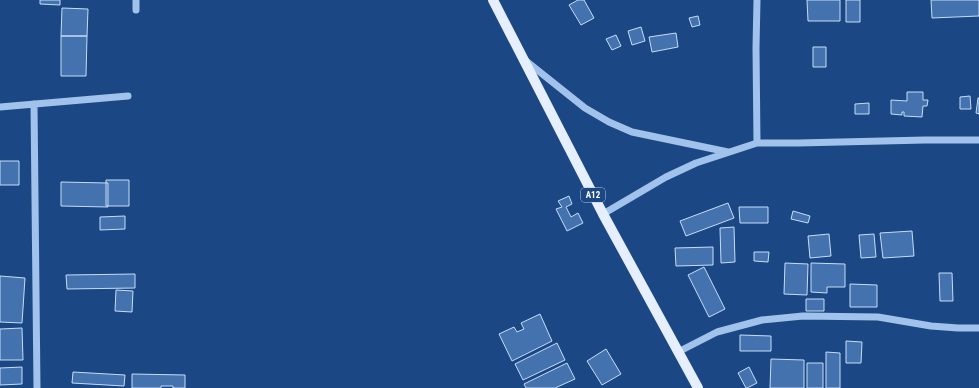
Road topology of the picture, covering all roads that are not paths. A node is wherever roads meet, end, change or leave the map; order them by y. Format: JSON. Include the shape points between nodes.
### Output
{"nodes":[{"id":1,"x":136,"y":0,"type":"edge"},
{"id":2,"x":493,"y":0,"type":"edge"},
{"id":3,"x":757,"y":0,"type":"edge"},
{"id":4,"x":136,"y":10,"type":"dead end"},
{"id":5,"x":523,"y":59,"type":"junction"},
{"id":6,"x":128,"y":96,"type":"dead end"},
{"id":7,"x":34,"y":104,"type":"junction"},
{"id":8,"x":0,"y":107,"type":"edge"},
{"id":9,"x":979,"y":140,"type":"edge"},
{"id":10,"x":757,"y":143,"type":"junction"},
{"id":11,"x":729,"y":152,"type":"junction"},
{"id":12,"x":603,"y":214,"type":"junction"},
{"id":13,"x":979,"y":328,"type":"edge"},
{"id":14,"x":678,"y":352,"type":"junction"},
{"id":15,"x":37,"y":388,"type":"edge"},
{"id":16,"x":698,"y":388,"type":"edge"}],
"edges":[{"from":1,"to":4,"type":"street"},
{"from":2,"to":5,"type":"main road","number":"A12"},
{"from":3,"to":10,"type":"street"},
{"from":5,"to":11,"type":"street","via":[[585,108],[609,122],[632,132]]},
{"from":5,"to":12,"type":"main road","number":"A12"},
{"from":6,"to":7,"type":"street"},
{"from":7,"to":8,"type":"street"},
{"from":7,"to":15,"type":"street"},
{"from":9,"to":10,"type":"street"},
{"from":10,"to":11,"type":"street"},
{"from":11,"to":12,"type":"street","via":[[666,177]]},
{"from":12,"to":14,"type":"main road","number":"A12"},
{"from":13,"to":14,"type":"street","via":[[931,326],[878,318],[803,316],[762,320],[716,332]]},
{"from":14,"to":16,"type":"main road","number":"A12"}]}
